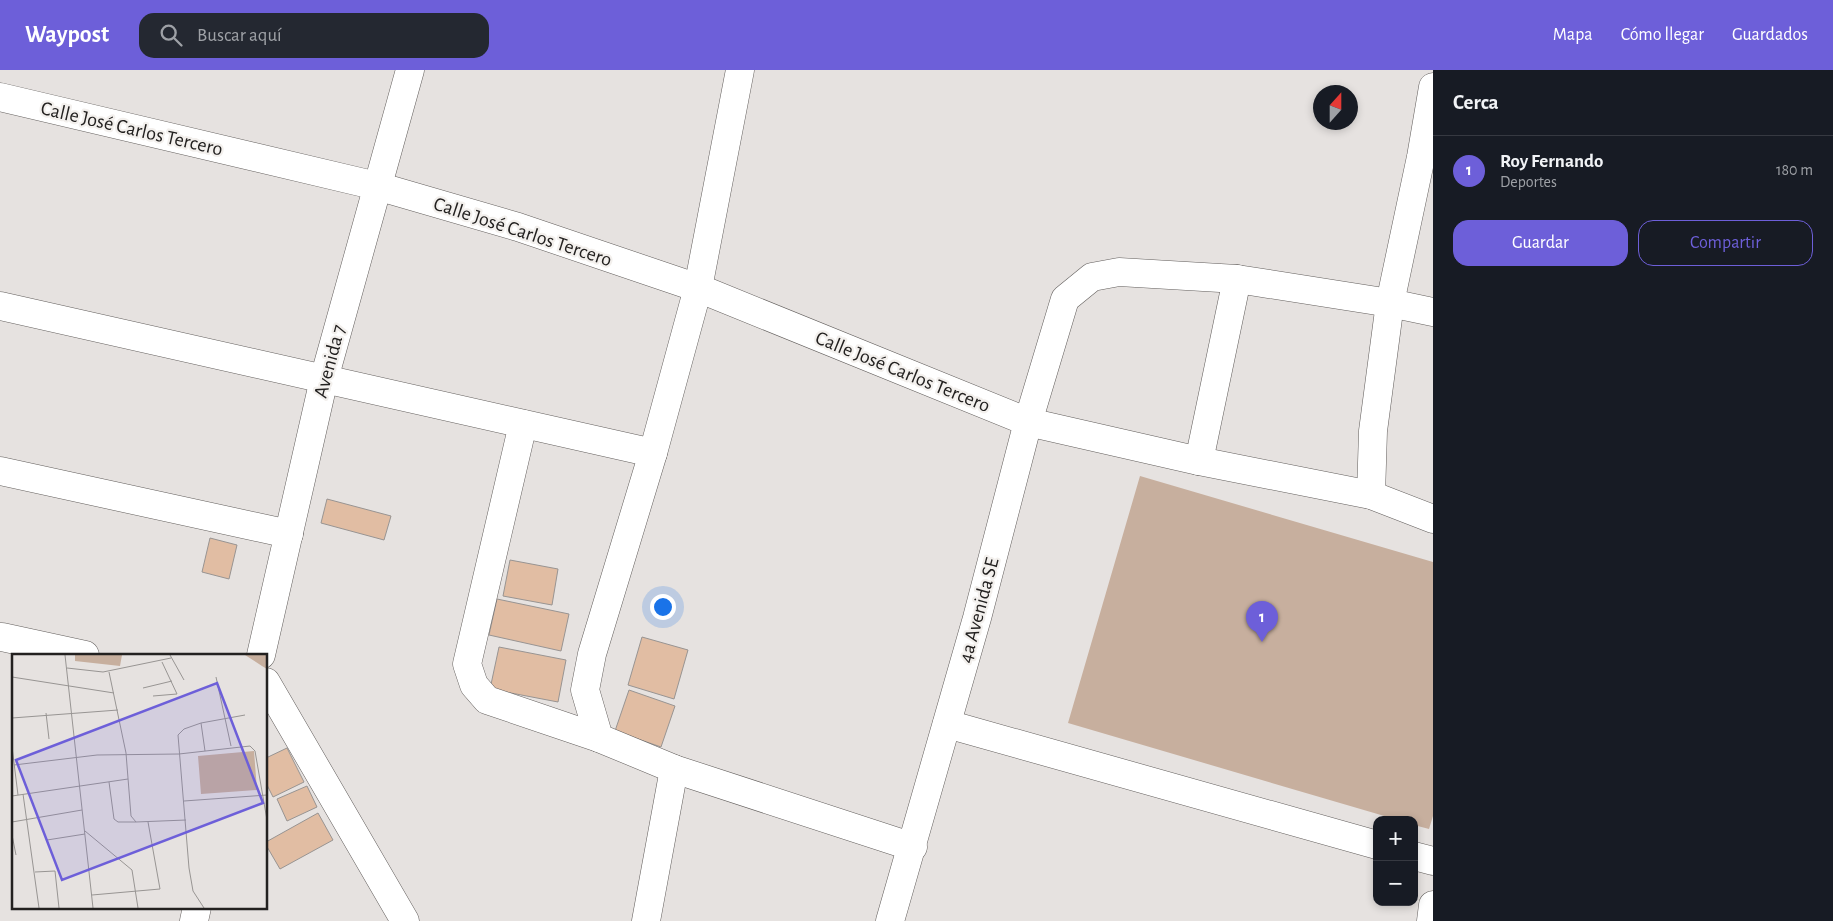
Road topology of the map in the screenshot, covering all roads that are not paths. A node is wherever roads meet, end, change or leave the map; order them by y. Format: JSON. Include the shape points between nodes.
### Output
{"nodes":[{"id":1,"x":410,"y":70,"type":"edge"},
{"id":2,"x":740,"y":70,"type":"edge"},
{"id":3,"x":1433,"y":87,"type":"edge"},
{"id":4,"x":0,"y":97,"type":"edge"},
{"id":5,"x":377,"y":186,"type":"junction"},
{"id":6,"x":1237,"y":279,"type":"junction"},
{"id":7,"x":698,"y":288,"type":"junction"},
{"id":8,"x":1390,"y":303,"type":"junction"},
{"id":9,"x":0,"y":306,"type":"edge"},
{"id":10,"x":1433,"y":312,"type":"edge"},
{"id":11,"x":324,"y":379,"type":"junction"},
{"id":12,"x":1028,"y":422,"type":"junction"},
{"id":13,"x":524,"y":424,"type":"junction"},
{"id":14,"x":653,"y":453,"type":"junction"},
{"id":15,"x":1199,"y":461,"type":"junction"},
{"id":16,"x":0,"y":471,"type":"edge"},
{"id":17,"x":1371,"y":495,"type":"junction"},
{"id":18,"x":1433,"y":519,"type":"edge"},
{"id":19,"x":289,"y":534,"type":"junction"},
{"id":20,"x":2,"y":637,"type":"dead end"},
{"id":21,"x":80,"y":654,"type":"edge"},
{"id":22,"x":261,"y":654,"type":"edge"},
{"id":23,"x":268,"y":685,"type":"edge"},
{"id":24,"x":947,"y":724,"type":"junction"},
{"id":25,"x":599,"y":738,"type":"junction"},
{"id":26,"x":674,"y":769,"type":"junction"},
{"id":27,"x":1373,"y":844,"type":"edge"},
{"id":28,"x":913,"y":847,"type":"junction"},
{"id":29,"x":1418,"y":857,"type":"edge"},
{"id":30,"x":1433,"y":861,"type":"edge"},
{"id":31,"x":1433,"y":905,"type":"edge"},
{"id":32,"x":198,"y":908,"type":"edge"},
{"id":33,"x":194,"y":921,"type":"edge"},
{"id":34,"x":405,"y":921,"type":"edge"},
{"id":35,"x":646,"y":921,"type":"edge"},
{"id":36,"x":890,"y":921,"type":"edge"},
{"id":37,"x":1431,"y":921,"type":"edge"}],
"edges":[{"from":1,"to":5,"type":"street","name":"Avenida 7"},
{"from":2,"to":7,"type":"street"},
{"from":3,"to":8,"type":"street"},
{"from":4,"to":5,"type":"street","name":"Calle José Carlos Tercero"},
{"from":5,"to":7,"type":"street","name":"Calle José Carlos Tercero","via":[[518,227]]},
{"from":5,"to":11,"type":"street","name":"Avenida 7"},
{"from":6,"to":8,"type":"street"},
{"from":6,"to":12,"type":"street","name":"4a Avenida SE","via":[[1118,272],[1092,277],[1065,299]]},
{"from":6,"to":15,"type":"street"},
{"from":7,"to":12,"type":"street","name":"Calle José Carlos Tercero"},
{"from":7,"to":14,"type":"street"},
{"from":8,"to":10,"type":"street"},
{"from":8,"to":17,"type":"street","via":[[1373,431]]},
{"from":9,"to":11,"type":"street"},
{"from":11,"to":13,"type":"street"},
{"from":11,"to":19,"type":"street","name":"Avenida 7"},
{"from":12,"to":15,"type":"street","name":"Calle José Carlos Tercero"},
{"from":12,"to":24,"type":"street","name":"4a Avenida SE"},
{"from":13,"to":14,"type":"street"},
{"from":13,"to":25,"type":"street","via":[[467,664],[474,685],[487,700]]},
{"from":14,"to":25,"type":"street","via":[[584,690]]},
{"from":15,"to":17,"type":"street","name":"Calle José Carlos Tercero"},
{"from":16,"to":19,"type":"street"},
{"from":17,"to":18,"type":"street","name":"Calle José Carlos Tercero"},
{"from":19,"to":22,"type":"street","name":"Avenida 7"},
{"from":20,"to":21,"type":"street"},
{"from":23,"to":34,"type":"street"},
{"from":24,"to":27,"type":"street"},
{"from":24,"to":28,"type":"street","name":"4a Avenida SE"},
{"from":25,"to":26,"type":"street"},
{"from":26,"to":28,"type":"street"},
{"from":26,"to":35,"type":"street"},
{"from":28,"to":36,"type":"street","name":"4a Avenida SE"},
{"from":29,"to":30,"type":"street"},
{"from":31,"to":37,"type":"street"},
{"from":32,"to":33,"type":"street"}]}
